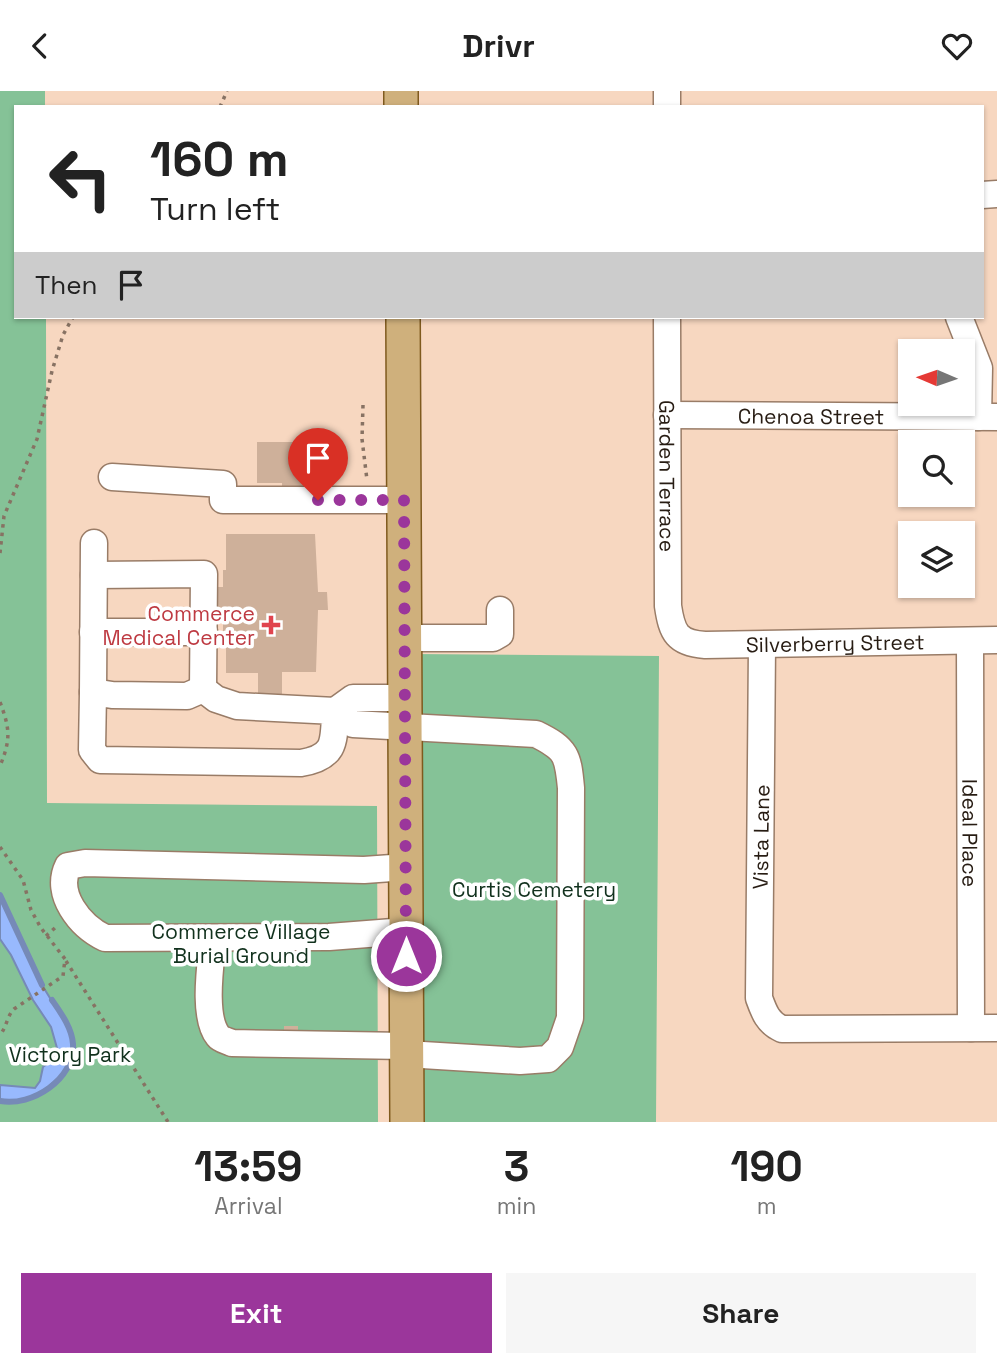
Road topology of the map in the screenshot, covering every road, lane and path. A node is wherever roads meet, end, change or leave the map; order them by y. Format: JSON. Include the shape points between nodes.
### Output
{"nodes":[{"id":1,"x":72,"y":319,"type":"edge"},
{"id":2,"x":403,"y":319,"type":"edge"},
{"id":3,"x":667,"y":319,"type":"edge"},
{"id":4,"x":960,"y":319,"type":"edge"},
{"id":5,"x":363,"y":405,"type":"dead end"},
{"id":6,"x":667,"y":415,"type":"junction"},
{"id":7,"x":988,"y":417,"type":"edge"},
{"id":8,"x":112,"y":477,"type":"dead end"},
{"id":9,"x":366,"y":500,"type":"junction"},
{"id":10,"x":404,"y":500,"type":"junction"},
{"id":11,"x":94,"y":543,"type":"dead end"},
{"id":12,"x":0,"y":553,"type":"edge"},
{"id":13,"x":94,"y":575,"type":"junction"},
{"id":14,"x":500,"y":610,"type":"dead end"},
{"id":15,"x":93,"y":632,"type":"junction"},
{"id":16,"x":204,"y":632,"type":"junction"},
{"id":17,"x":677,"y":635,"type":"joint"},
{"id":18,"x":405,"y":638,"type":"junction"},
{"id":19,"x":997,"y":640,"type":"edge"},
{"id":20,"x":970,"y":641,"type":"junction"},
{"id":21,"x":762,"y":645,"type":"junction"},
{"id":22,"x":203,"y":689,"type":"junction"},
{"id":23,"x":93,"y":692,"type":"junction"},
{"id":24,"x":0,"y":702,"type":"edge"},
{"id":25,"x":335,"y":711,"type":"junction"},
{"id":26,"x":405,"y":713,"type":"junction"},
{"id":27,"x":0,"y":766,"type":"edge"},
{"id":28,"x":0,"y":847,"type":"edge"},
{"id":29,"x":406,"y":867,"type":"junction"},
{"id":30,"x":406,"y":931,"type":"junction"},
{"id":31,"x":212,"y":938,"type":"junction"},
{"id":32,"x":65,"y":959,"type":"junction"},
{"id":33,"x":984,"y":1028,"type":"edge"},
{"id":34,"x":0,"y":1035,"type":"edge"},
{"id":35,"x":406,"y":1050,"type":"junction"},
{"id":36,"x":168,"y":1122,"type":"edge"},
{"id":37,"x":407,"y":1122,"type":"edge"}],
"edges":[{"from":1,"to":12,"type":"path","via":[[52,371],[37,439],[4,516]]},
{"from":2,"to":10,"type":"main road"},
{"from":3,"to":6,"type":"street","name":"Garden Terrace"},
{"from":4,"to":7,"type":"street","via":[[979,368]]},
{"from":5,"to":9,"type":"path"},
{"from":6,"to":7,"type":"street","name":"Chenoa Street"},
{"from":6,"to":17,"type":"street","name":"Garden Terrace","via":[[668,606]]},
{"from":8,"to":9,"type":"street","via":[[223,484],[223,500]]},
{"from":9,"to":10,"type":"street"},
{"from":10,"to":18,"type":"main road"},
{"from":11,"to":13,"type":"street"},
{"from":13,"to":15,"type":"street"},
{"from":13,"to":16,"type":"street","via":[[204,574]]},
{"from":14,"to":18,"type":"street","via":[[500,634],[493,638]]},
{"from":15,"to":16,"type":"street"},
{"from":15,"to":23,"type":"street"},
{"from":16,"to":22,"type":"street"},
{"from":17,"to":21,"type":"street","name":"Silverberry Street","via":[[688,644]]},
{"from":18,"to":26,"type":"main road"},
{"from":19,"to":20,"type":"street","name":"Silverberry Street"},
{"from":20,"to":21,"type":"street","name":"Silverberry Street"},
{"from":20,"to":33,"type":"street","name":"Ideal Place"},
{"from":21,"to":33,"type":"street","name":"Vista Lane","via":[[759,998],[764,1012],[773,1025],[793,1030]]},
{"from":22,"to":23,"type":"street","via":[[187,696]]},
{"from":22,"to":25,"type":"street","via":[[237,706]]},
{"from":23,"to":25,"type":"street","via":[[92,750],[100,760],[312,761],[329,751]]},
{"from":24,"to":27,"type":"path","via":[[9,730]]},
{"from":25,"to":26,"type":"street","via":[[353,698]]},
{"from":26,"to":29,"type":"main road"},
{"from":26,"to":35,"type":"street","via":[[536,734],[554,743],[569,760],[571,788],[570,1018],[560,1047],[548,1059],[520,1061]]},
{"from":28,"to":32,"type":"path","via":[[23,880],[41,928]]},
{"from":29,"to":30,"type":"main road"},
{"from":29,"to":31,"type":"street","via":[[364,870],[85,863],[68,866],[62,878],[74,911],[90,931],[105,938]]},
{"from":30,"to":31,"type":"street"},
{"from":30,"to":35,"type":"main road"},
{"from":31,"to":35,"type":"street","via":[[209,1006],[219,1038],[232,1043]]},
{"from":32,"to":34,"type":"path","via":[[63,976],[8,1014]]},
{"from":32,"to":36,"type":"path"},
{"from":35,"to":37,"type":"main road"}]}
